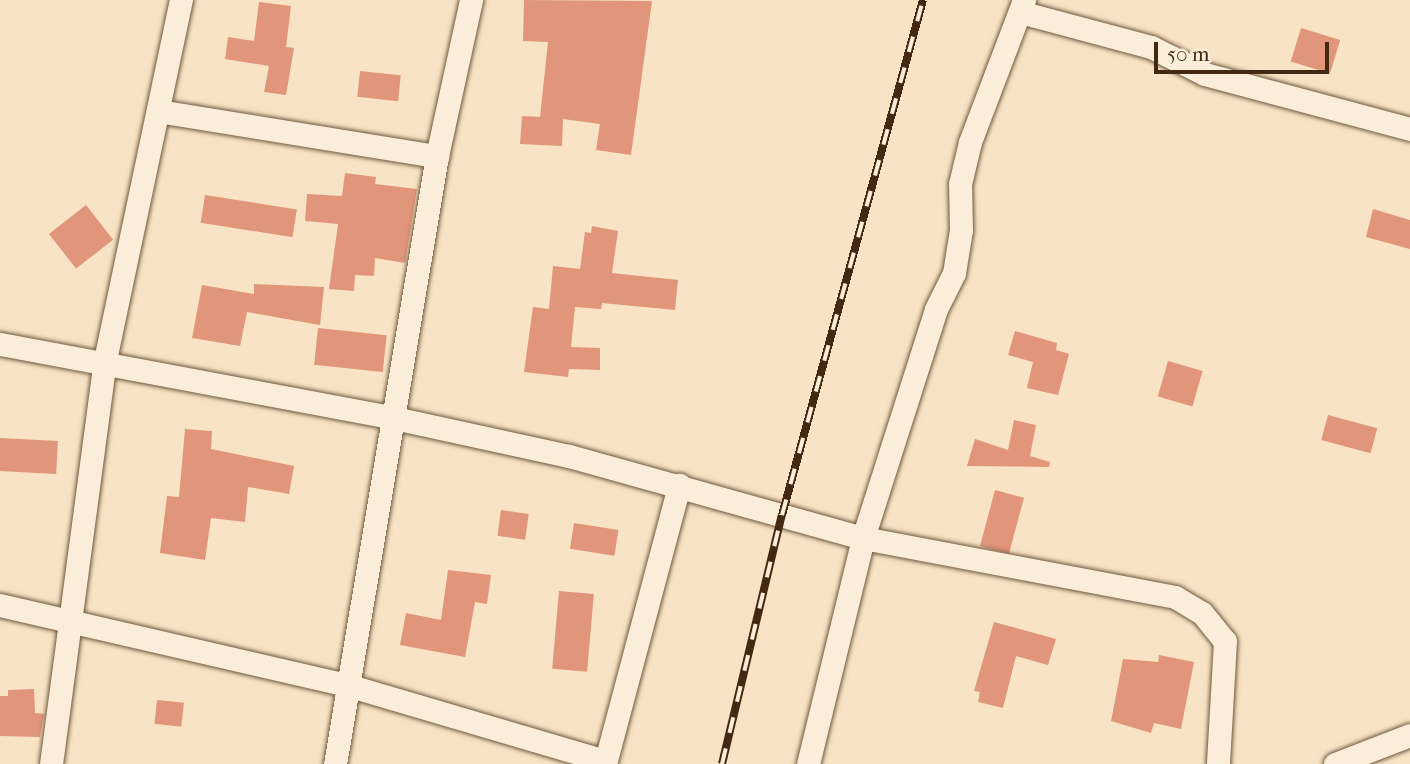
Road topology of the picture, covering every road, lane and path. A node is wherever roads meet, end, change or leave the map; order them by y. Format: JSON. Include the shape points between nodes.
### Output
{"nodes":[{"id":1,"x":181,"y":0,"type":"edge"},
{"id":2,"x":471,"y":0,"type":"edge"},
{"id":3,"x":1022,"y":6,"type":"edge"},
{"id":4,"x":158,"y":111,"type":"junction"},
{"id":5,"x":1410,"y":129,"type":"edge"},
{"id":6,"x":437,"y":156,"type":"junction"},
{"id":7,"x":0,"y":344,"type":"edge"},
{"id":8,"x":105,"y":360,"type":"junction"},
{"id":9,"x":394,"y":418,"type":"junction"},
{"id":10,"x":679,"y":485,"type":"junction"},
{"id":11,"x":863,"y":538,"type":"junction"},
{"id":12,"x":0,"y":605,"type":"edge"},
{"id":13,"x":69,"y":618,"type":"junction"},
{"id":14,"x":347,"y":685,"type":"junction"},
{"id":15,"x":1410,"y":735,"type":"edge"},
{"id":16,"x":605,"y":762,"type":"edge"},
{"id":17,"x":51,"y":764,"type":"edge"},
{"id":18,"x":335,"y":764,"type":"edge"},
{"id":19,"x":808,"y":764,"type":"edge"},
{"id":20,"x":1218,"y":764,"type":"edge"},
{"id":21,"x":1335,"y":764,"type":"edge"}],
"edges":[{"from":1,"to":4,"type":"street"},
{"from":2,"to":6,"type":"street"},
{"from":3,"to":5,"type":"street","via":[[1151,47],[1205,74]]},
{"from":3,"to":11,"type":"street","via":[[970,142],[960,184],[961,230],[954,273],[936,309]]},
{"from":4,"to":6,"type":"street"},
{"from":4,"to":8,"type":"street"},
{"from":6,"to":9,"type":"street"},
{"from":7,"to":8,"type":"street"},
{"from":8,"to":9,"type":"street"},
{"from":8,"to":13,"type":"street"},
{"from":9,"to":10,"type":"street"},
{"from":9,"to":14,"type":"street"},
{"from":10,"to":11,"type":"street"},
{"from":10,"to":16,"type":"street"},
{"from":11,"to":19,"type":"street"},
{"from":11,"to":20,"type":"street","via":[[1175,597],[1202,613],[1225,641]]},
{"from":12,"to":13,"type":"street"},
{"from":13,"to":14,"type":"street"},
{"from":13,"to":17,"type":"street"},
{"from":14,"to":16,"type":"street"},
{"from":14,"to":18,"type":"street"},
{"from":15,"to":21,"type":"street"}]}
